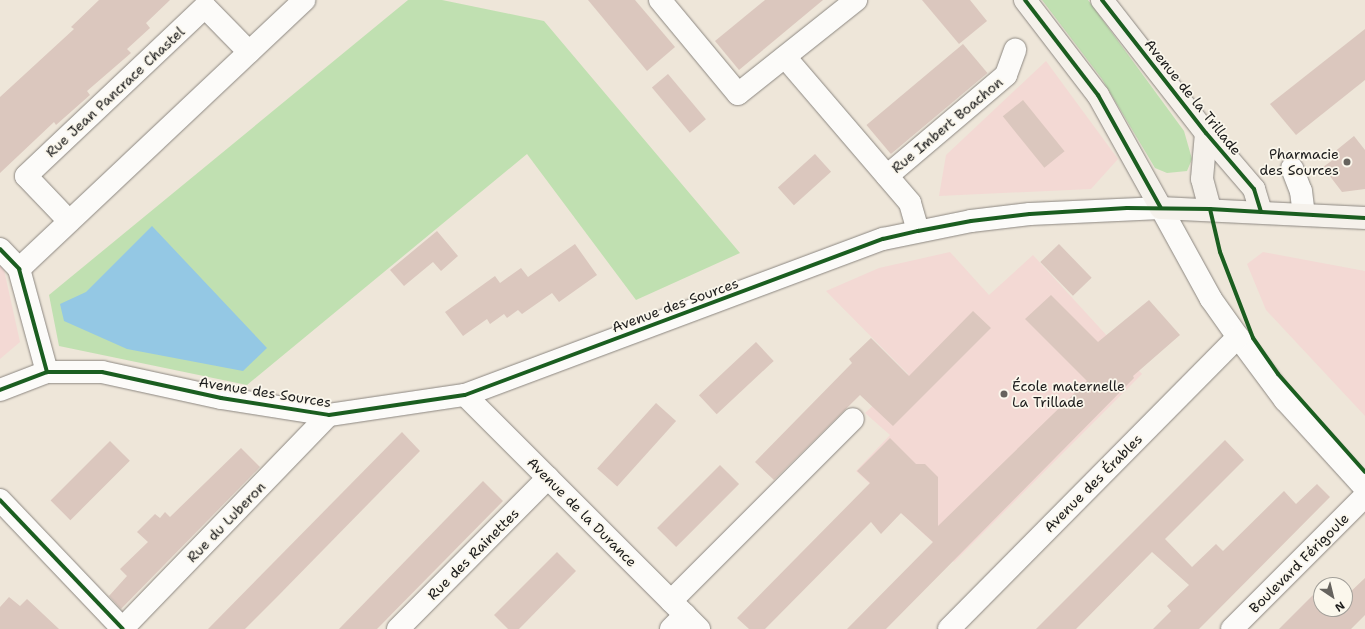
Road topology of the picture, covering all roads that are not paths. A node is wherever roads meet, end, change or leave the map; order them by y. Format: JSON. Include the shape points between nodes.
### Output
{"nodes":[{"id":1,"x":304,"y":0,"type":"edge"},
{"id":2,"x":660,"y":0,"type":"edge"},
{"id":3,"x":856,"y":0,"type":"edge"},
{"id":4,"x":1025,"y":0,"type":"edge"},
{"id":5,"x":1102,"y":0,"type":"edge"},
{"id":6,"x":1015,"y":50,"type":"dead end"},
{"id":7,"x":249,"y":52,"type":"junction"},
{"id":8,"x":785,"y":57,"type":"junction"},
{"id":9,"x":1206,"y":133,"type":"junction"},
{"id":10,"x":1292,"y":168,"type":"dead end"},
{"id":11,"x":887,"y":176,"type":"junction"},
{"id":12,"x":1161,"y":208,"type":"junction"},
{"id":13,"x":1210,"y":209,"type":"junction"},
{"id":14,"x":1261,"y":212,"type":"junction"},
{"id":15,"x":1304,"y":214,"type":"junction"},
{"id":16,"x":1365,"y":218,"type":"edge"},
{"id":17,"x":69,"y":222,"type":"junction"},
{"id":18,"x":918,"y":231,"type":"junction"},
{"id":19,"x":0,"y":249,"type":"edge"},
{"id":20,"x":18,"y":269,"type":"junction"},
{"id":21,"x":1238,"y":337,"type":"junction"},
{"id":22,"x":47,"y":372,"type":"junction"},
{"id":23,"x":0,"y":390,"type":"edge"},
{"id":24,"x":465,"y":395,"type":"junction"},
{"id":25,"x":330,"y":415,"type":"junction"},
{"id":26,"x":853,"y":419,"type":"dead end"},
{"id":27,"x":548,"y":478,"type":"junction"},
{"id":28,"x":1365,"y":488,"type":"edge"},
{"id":29,"x":1365,"y":496,"type":"edge"},
{"id":30,"x":0,"y":500,"type":"edge"},
{"id":31,"x":681,"y":618,"type":"edge"},
{"id":32,"x":123,"y":629,"type":"edge"},
{"id":33,"x":398,"y":629,"type":"edge"},
{"id":34,"x":949,"y":629,"type":"edge"},
{"id":35,"x":1232,"y":629,"type":"edge"}],
"edges":[{"from":1,"to":7,"type":"street"},
{"from":2,"to":8,"type":"street","via":[[738,94]]},
{"from":3,"to":8,"type":"street"},
{"from":4,"to":12,"type":"street","via":[[1098,95]]},
{"from":5,"to":9,"type":"street","name":"Avenue de la Trillade"},
{"from":6,"to":11,"type":"street","name":"Rue Imbert Boachon","via":[[1006,75]]},
{"from":7,"to":17,"type":"street"},
{"from":7,"to":17,"type":"street","name":"Rue Jean Pancrace Chastel","via":[[205,7],[26,176]]},
{"from":8,"to":11,"type":"street"},
{"from":9,"to":13,"type":"street","name":"Avenue de la Trillade","via":[[1202,179]]},
{"from":9,"to":14,"type":"street","name":"Avenue de la Trillade","via":[[1254,189]]},
{"from":10,"to":15,"type":"street","via":[[1301,191]]},
{"from":11,"to":18,"type":"street","via":[[910,203]]},
{"from":12,"to":13,"type":"street","name":"Avenue des Sources"},
{"from":12,"to":18,"type":"street","name":"Avenue des Sources","via":[[1030,214],[971,220]]},
{"from":12,"to":21,"type":"street","via":[[1211,299]]},
{"from":13,"to":14,"type":"street","name":"Avenue des Sources"},
{"from":14,"to":15,"type":"street","name":"Avenue des Sources"},
{"from":15,"to":16,"type":"street","name":"Avenue des Sources"},
{"from":17,"to":20,"type":"street"},
{"from":18,"to":24,"type":"street","name":"Avenue des Sources","via":[[883,239]]},
{"from":19,"to":20,"type":"street"},
{"from":20,"to":22,"type":"street"},
{"from":21,"to":28,"type":"street","via":[[1285,400]]},
{"from":21,"to":34,"type":"street","name":"Avenue des Érables"},
{"from":22,"to":23,"type":"street","name":"Avenue des Sources"},
{"from":22,"to":25,"type":"street","name":"Avenue des Sources","via":[[102,372],[221,398]]},
{"from":24,"to":25,"type":"street","name":"Avenue des Sources"},
{"from":24,"to":27,"type":"street","name":"Avenue de la Durance"},
{"from":25,"to":32,"type":"street","name":"Rue du Luberon"},
{"from":26,"to":31,"type":"street"},
{"from":27,"to":31,"type":"street","name":"Avenue de la Durance"},
{"from":27,"to":33,"type":"street","name":"Rue des Rainettes"},
{"from":29,"to":35,"type":"street","name":"Boulevard Férigoule"},
{"from":30,"to":32,"type":"street"}]}
